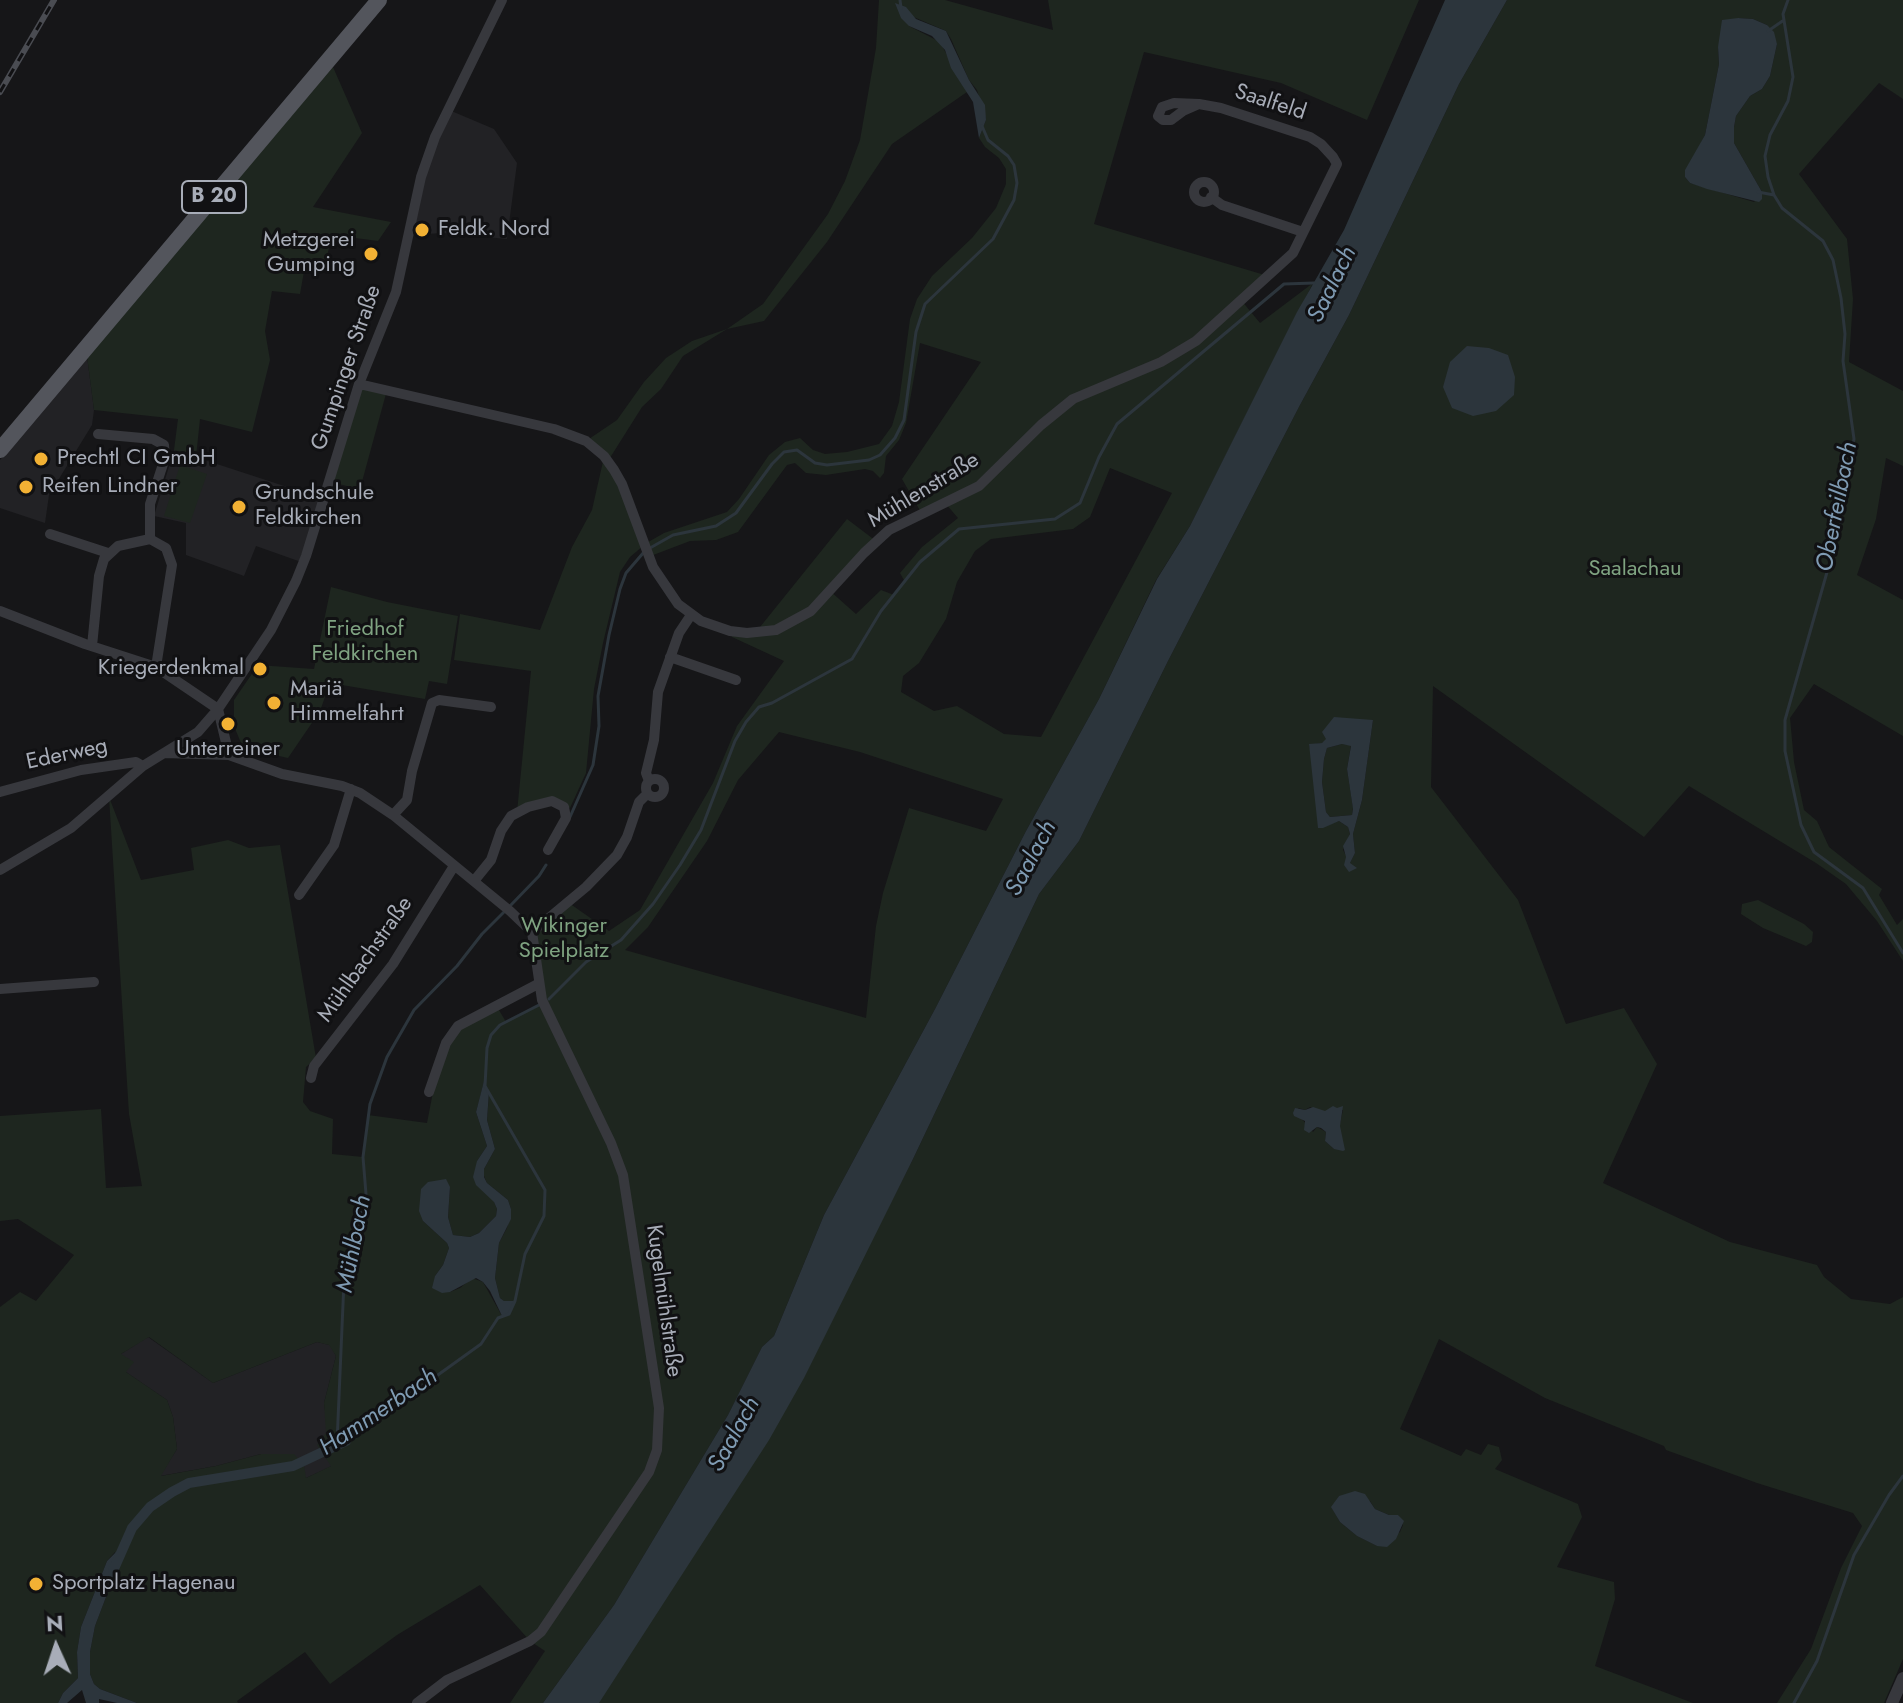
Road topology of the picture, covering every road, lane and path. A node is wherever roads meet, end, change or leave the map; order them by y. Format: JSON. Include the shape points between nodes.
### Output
{"nodes":[{"id":1,"x":379,"y":0,"type":"edge"},
{"id":2,"x":502,"y":0,"type":"edge"},
{"id":3,"x":1199,"y":104,"type":"dead end"},
{"id":4,"x":1211,"y":197,"type":"dead end"},
{"id":5,"x":1303,"y":232,"type":"junction"},
{"id":6,"x":1268,"y":276,"type":"joint"},
{"id":7,"x":359,"y":384,"type":"junction"},
{"id":8,"x":98,"y":434,"type":"dead end"},
{"id":9,"x":0,"y":450,"type":"edge"},
{"id":10,"x":50,"y":534,"type":"dead end"},
{"id":11,"x":150,"y":539,"type":"junction"},
{"id":12,"x":108,"y":553,"type":"junction"},
{"id":13,"x":0,"y":611,"type":"edge"},
{"id":14,"x":691,"y":615,"type":"junction"},
{"id":15,"x":92,"y":646,"type":"junction"},
{"id":16,"x":670,"y":657,"type":"junction"},
{"id":17,"x":156,"y":667,"type":"junction"},
{"id":18,"x":736,"y":680,"type":"dead end"},
{"id":19,"x":491,"y":707,"type":"dead end"},
{"id":20,"x":218,"y":709,"type":"junction"},
{"id":21,"x":165,"y":753,"type":"junction"},
{"id":22,"x":229,"y":755,"type":"junction"},
{"id":23,"x":143,"y":766,"type":"junction"},
{"id":24,"x":649,"y":781,"type":"junction"},
{"id":25,"x":351,"y":789,"type":"junction"},
{"id":26,"x":0,"y":792,"type":"edge"},
{"id":27,"x":647,"y":794,"type":"junction"},
{"id":28,"x":393,"y":815,"type":"junction"},
{"id":29,"x":548,"y":850,"type":"dead end"},
{"id":30,"x":454,"y":866,"type":"junction"},
{"id":31,"x":0,"y":870,"type":"edge"},
{"id":32,"x":474,"y":881,"type":"junction"},
{"id":33,"x":299,"y":895,"type":"dead end"},
{"id":34,"x":532,"y":932,"type":"junction"},
{"id":35,"x":94,"y":982,"type":"dead end"},
{"id":36,"x":538,"y":984,"type":"junction"},
{"id":37,"x":0,"y":989,"type":"edge"},
{"id":38,"x":311,"y":1078,"type":"dead end"},
{"id":39,"x":429,"y":1092,"type":"dead end"},
{"id":40,"x":1903,"y":1678,"type":"edge"},
{"id":41,"x":417,"y":1703,"type":"edge"},
{"id":42,"x":1892,"y":1703,"type":"edge"}],
"edges":[{"from":1,"to":9,"type":"main road","number":"B 20"},
{"from":2,"to":7,"type":"street","name":"Gumpinger Straße","via":[[435,137],[418,187],[396,292]]},
{"from":3,"to":5,"type":"street","name":"Saalfeld","via":[[1310,137],[1327,149],[1337,164]]},
{"from":4,"to":5,"type":"street"},
{"from":5,"to":6,"type":"street","name":"Saalfeld","via":[[1293,253]]},
{"from":6,"to":14,"type":"street","name":"Mühlenstraße","via":[[1182,351],[1073,399],[979,486],[889,530],[817,605],[795,620],[776,630],[747,633],[715,627]]},
{"from":7,"to":14,"type":"street","name":"Mühlenstraße","via":[[586,441],[618,477],[648,557],[667,592]]},
{"from":7,"to":20,"type":"street","name":"Gumpinger Straße","via":[[296,581],[271,630]]},
{"from":8,"to":11,"type":"street","via":[[153,439],[164,445],[150,504]]},
{"from":10,"to":12,"type":"street"},
{"from":11,"to":12,"type":"street","via":[[126,542]]},
{"from":11,"to":17,"type":"street","via":[[166,548],[172,565]]},
{"from":12,"to":15,"type":"street","via":[[99,576]]},
{"from":13,"to":15,"type":"street"},
{"from":14,"to":16,"type":"street"},
{"from":15,"to":17,"type":"street"},
{"from":16,"to":18,"type":"street"},
{"from":16,"to":24,"type":"street","via":[[658,692]]},
{"from":17,"to":20,"type":"street"},
{"from":19,"to":28,"type":"street","via":[[432,703],[407,800]]},
{"from":20,"to":21,"type":"street","name":"Gumpinger Straße","via":[[198,732]]},
{"from":20,"to":22,"type":"street"},
{"from":21,"to":22,"type":"street"},
{"from":21,"to":23,"type":"street","name":"Gumpinger Straße"},
{"from":22,"to":25,"type":"street","via":[[282,774]]},
{"from":23,"to":26,"type":"street","name":"Ederweg","via":[[136,762],[81,770]]},
{"from":23,"to":31,"type":"street","name":"Gumpinger Straße","via":[[71,828]]},
{"from":24,"to":27,"type":"street"},
{"from":24,"to":27,"type":"street","via":[[661,781],[664,790],[658,797]]},
{"from":25,"to":28,"type":"street"},
{"from":25,"to":33,"type":"street","via":[[334,845]]},
{"from":27,"to":34,"type":"street","via":[[617,855]]},
{"from":28,"to":30,"type":"street"},
{"from":29,"to":32,"type":"street","via":[[566,818],[564,807],[552,801],[511,816],[491,860]]},
{"from":30,"to":32,"type":"street"},
{"from":30,"to":38,"type":"street","name":"Mühlbachstraße","via":[[393,964],[314,1066]]},
{"from":32,"to":34,"type":"street"},
{"from":34,"to":36,"type":"street","name":"Kugelmühlstraße"},
{"from":35,"to":37,"type":"street"},
{"from":36,"to":39,"type":"street","via":[[458,1026],[446,1043]]},
{"from":36,"to":41,"type":"street","name":"Kugelmühlstraße","via":[[623,1175],[659,1408],[657,1450],[649,1472],[541,1632],[447,1680]]},
{"from":40,"to":42,"type":"street"}]}
